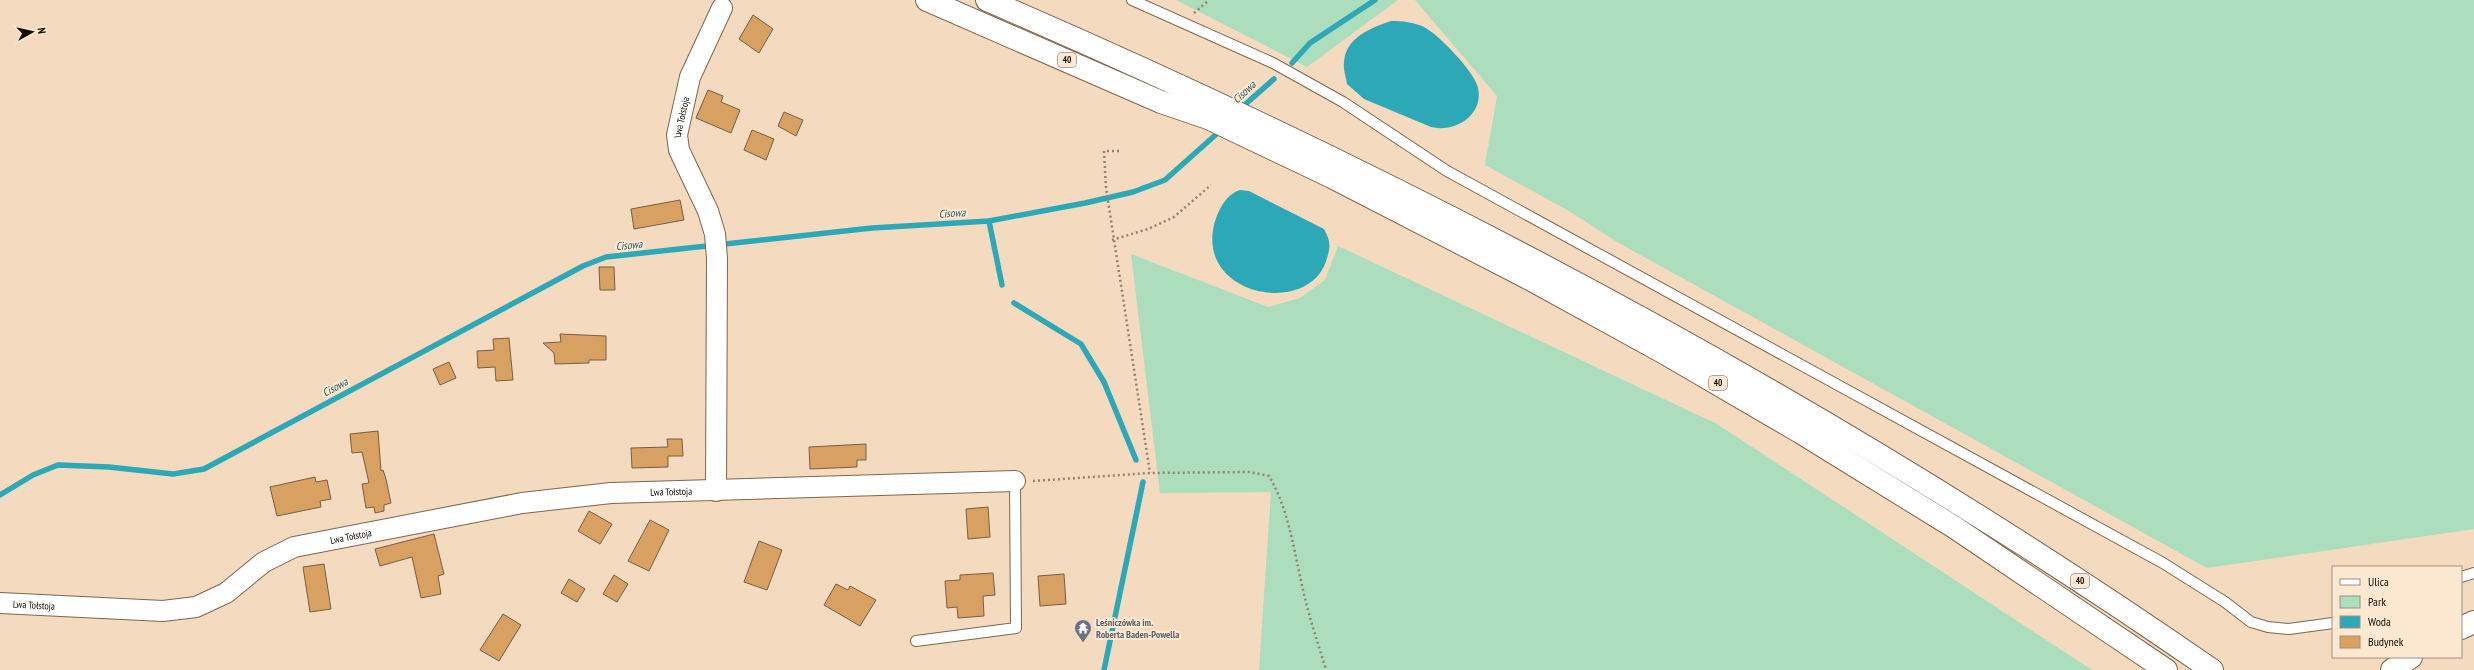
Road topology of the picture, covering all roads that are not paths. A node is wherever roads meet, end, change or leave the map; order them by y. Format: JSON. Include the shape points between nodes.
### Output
{"nodes":[{"id":1,"x":927,"y":0,"type":"edge"},
{"id":2,"x":987,"y":0,"type":"edge"},
{"id":3,"x":1132,"y":0,"type":"edge"},
{"id":4,"x":722,"y":8,"type":"dead end"},
{"id":5,"x":1214,"y":111,"type":"junction"},
{"id":6,"x":1253,"y":129,"type":"junction"},
{"id":7,"x":1015,"y":481,"type":"joint"},
{"id":8,"x":716,"y":491,"type":"junction"},
{"id":9,"x":2474,"y":573,"type":"edge"},
{"id":10,"x":2462,"y":578,"type":"edge"},
{"id":11,"x":0,"y":603,"type":"edge"},
{"id":12,"x":2474,"y":622,"type":"edge"},
{"id":13,"x":2332,"y":623,"type":"edge"},
{"id":14,"x":2462,"y":628,"type":"edge"},
{"id":15,"x":916,"y":640,"type":"dead end"},
{"id":16,"x":2410,"y":658,"type":"edge"},
{"id":17,"x":2166,"y":670,"type":"edge"},
{"id":18,"x":2212,"y":670,"type":"edge"},
{"id":19,"x":2392,"y":670,"type":"edge"}],
"edges":[{"from":1,"to":5,"type":"main road","number":"40","via":[[1161,102]]},
{"from":2,"to":5,"type":"main road","number":"40"},
{"from":3,"to":13,"type":"lane","via":[[1280,67],[1343,102],[1447,171],[2163,563],[2225,602],[2251,622],[2289,629]]},
{"from":4,"to":8,"type":"street","name":"Lwa Tołstoja","via":[[690,77],[677,135],[679,150],[708,211],[715,234]]},
{"from":5,"to":6,"type":"main road","number":"40"},
{"from":6,"to":17,"type":"main road","number":"40","via":[[1725,388],[1954,527]]},
{"from":6,"to":18,"type":"main road","number":"40","via":[[1503,245],[1732,370],[1944,496],[2117,605]]},
{"from":7,"to":8,"type":"street","name":"Lwa Tołstoja"},
{"from":7,"to":15,"type":"lane","via":[[1016,628]]},
{"from":8,"to":11,"type":"street","name":"Lwa Tołstoja","via":[[611,493],[522,503],[294,547],[264,562],[226,593],[196,607],[163,611]]},
{"from":9,"to":10,"type":"lane"},
{"from":12,"to":14,"type":"main road"},
{"from":16,"to":19,"type":"main road"}]}
